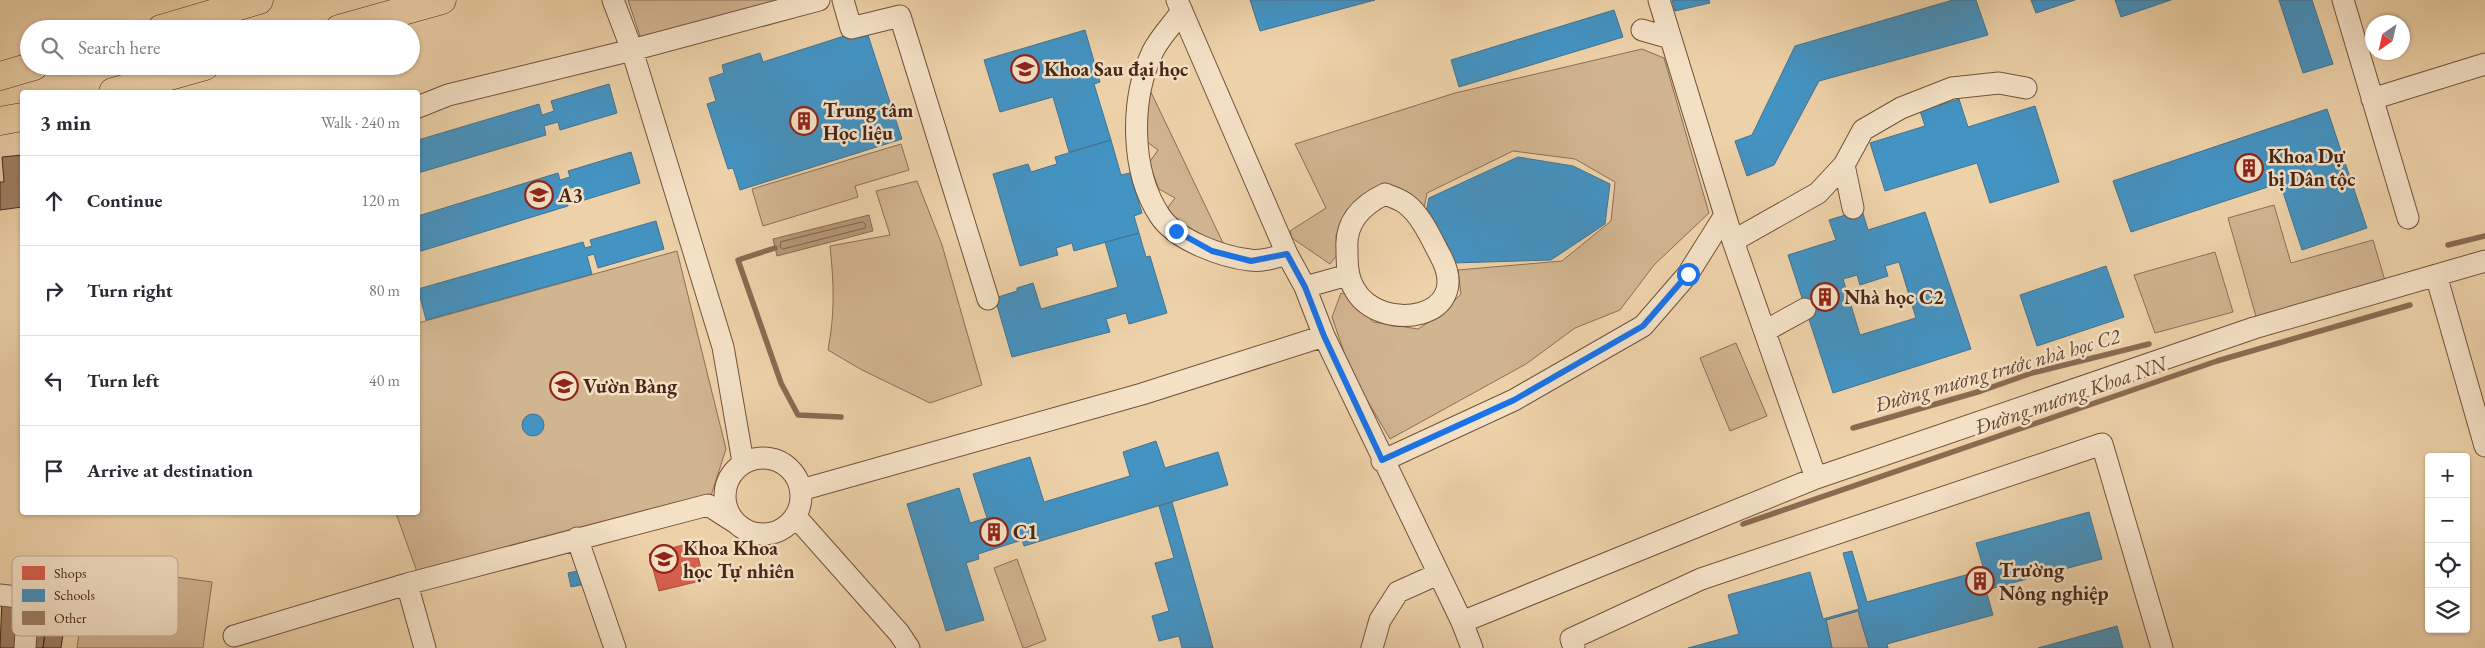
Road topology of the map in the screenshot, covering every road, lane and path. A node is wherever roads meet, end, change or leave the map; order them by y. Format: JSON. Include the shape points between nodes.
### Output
{"nodes":[{"id":1,"x":259,"y":0,"type":"edge"},
{"id":2,"x":442,"y":0,"type":"edge"},
{"id":3,"x":613,"y":0,"type":"edge"},
{"id":4,"x":819,"y":0,"type":"edge"},
{"id":5,"x":843,"y":0,"type":"edge"},
{"id":6,"x":1659,"y":0,"type":"edge"},
{"id":7,"x":2343,"y":0,"type":"edge"},
{"id":8,"x":1179,"y":5,"type":"edge"},
{"id":9,"x":191,"y":20,"type":"edge"},
{"id":10,"x":371,"y":20,"type":"edge"},
{"id":11,"x":1642,"y":30,"type":"dead end"},
{"id":12,"x":1670,"y":38,"type":"junction"},
{"id":13,"x":632,"y":50,"type":"junction"},
{"id":14,"x":2485,"y":64,"type":"edge"},
{"id":15,"x":20,"y":70,"type":"edge"},
{"id":16,"x":173,"y":75,"type":"edge"},
{"id":17,"x":0,"y":76,"type":"edge"},
{"id":18,"x":2026,"y":88,"type":"dead end"},
{"id":19,"x":120,"y":90,"type":"edge"},
{"id":20,"x":2372,"y":99,"type":"junction"},
{"id":21,"x":420,"y":106,"type":"edge"},
{"id":22,"x":20,"y":117,"type":"edge"},
{"id":23,"x":0,"y":122,"type":"edge"},
{"id":24,"x":1844,"y":165,"type":"junction"},
{"id":25,"x":1853,"y":208,"type":"dead end"},
{"id":26,"x":1725,"y":215,"type":"junction"},
{"id":27,"x":2408,"y":218,"type":"dead end"},
{"id":28,"x":1733,"y":242,"type":"junction"},
{"id":29,"x":1287,"y":254,"type":"junction"},
{"id":30,"x":2485,"y":262,"type":"edge"},
{"id":31,"x":1348,"y":275,"type":"junction"},
{"id":32,"x":2436,"y":275,"type":"junction"},
{"id":33,"x":1305,"y":287,"type":"junction"},
{"id":34,"x":988,"y":299,"type":"dead end"},
{"id":35,"x":1805,"y":309,"type":"dead end"},
{"id":36,"x":1765,"y":331,"type":"junction"},
{"id":37,"x":1324,"y":336,"type":"junction"},
{"id":38,"x":2485,"y":446,"type":"edge"},
{"id":39,"x":1382,"y":460,"type":"junction"},
{"id":40,"x":743,"y":462,"type":"junction"},
{"id":41,"x":1816,"y":478,"type":"junction"},
{"id":42,"x":801,"y":490,"type":"junction"},
{"id":43,"x":796,"y":517,"type":"junction"},
{"id":44,"x":736,"y":523,"type":"junction"},
{"id":45,"x":577,"y":538,"type":"junction"},
{"id":46,"x":1438,"y":574,"type":"junction"},
{"id":47,"x":406,"y":584,"type":"junction"},
{"id":48,"x":1462,"y":622,"type":"junction"},
{"id":49,"x":234,"y":636,"type":"dead end"},
{"id":50,"x":425,"y":648,"type":"edge"},
{"id":51,"x":615,"y":648,"type":"edge"},
{"id":52,"x":908,"y":648,"type":"edge"},
{"id":53,"x":1372,"y":648,"type":"edge"},
{"id":54,"x":1472,"y":648,"type":"edge"},
{"id":55,"x":1574,"y":648,"type":"edge"},
{"id":56,"x":2162,"y":648,"type":"edge"}],
"edges":[{"from":1,"to":9,"type":"highway"},
{"from":2,"to":10,"type":"highway"},
{"from":3,"to":13,"type":"street"},
{"from":4,"to":13,"type":"street"},
{"from":5,"to":34,"type":"street","via":[[851,28],[900,16]]},
{"from":6,"to":12,"type":"street"},
{"from":7,"to":20,"type":"street"},
{"from":8,"to":29,"type":"street"},
{"from":8,"to":29,"type":"street","via":[[1153,50],[1144,81],[1136,141],[1149,192],[1160,216],[1176,231],[1212,251],[1251,261]]},
{"from":11,"to":12,"type":"street"},
{"from":12,"to":26,"type":"street"},
{"from":13,"to":21,"type":"street","via":[[448,95]]},
{"from":13,"to":40,"type":"street","via":[[723,347]]},
{"from":14,"to":20,"type":"street"},
{"from":15,"to":17,"type":"highway"},
{"from":16,"to":19,"type":"highway"},
{"from":18,"to":24,"type":"street","via":[[1999,83],[1952,88],[1901,108],[1863,130]]},
{"from":20,"to":27,"type":"street"},
{"from":22,"to":23,"type":"highway"},
{"from":24,"to":25,"type":"street"},
{"from":24,"to":28,"type":"street","via":[[1818,193]]},
{"from":26,"to":28,"type":"street"},
{"from":26,"to":39,"type":"street","via":[[1688,274],[1643,326],[1514,400]]},
{"from":28,"to":36,"type":"street"},
{"from":29,"to":33,"type":"street"},
{"from":30,"to":32,"type":"street"},
{"from":31,"to":31,"type":"street","via":[[1346,240],[1352,221],[1368,202],[1385,194],[1406,204],[1423,224],[1449,278],[1447,294],[1429,310],[1414,317],[1395,315],[1373,307],[1356,292]]},
{"from":31,"to":33,"type":"street"},
{"from":32,"to":38,"type":"street"},
{"from":32,"to":41,"type":"street","via":[[2254,328]]},
{"from":33,"to":37,"type":"street"},
{"from":35,"to":36,"type":"street"},
{"from":36,"to":41,"type":"street"},
{"from":37,"to":39,"type":"street"},
{"from":37,"to":42,"type":"street","via":[[1142,394]]},
{"from":39,"to":46,"type":"street"},
{"from":40,"to":42,"type":"street","via":[[753,458],[774,459],[792,471]]},
{"from":40,"to":44,"type":"street","via":[[728,479],[725,491],[729,514]]},
{"from":41,"to":48,"type":"street"},
{"from":42,"to":43,"type":"street","via":[[802,500]]},
{"from":43,"to":44,"type":"street","via":[[781,530],[762,534]]},
{"from":43,"to":52,"type":"street","via":[[899,633]]},
{"from":44,"to":45,"type":"street","via":[[708,504]]},
{"from":45,"to":47,"type":"street"},
{"from":45,"to":51,"type":"street"},
{"from":46,"to":48,"type":"street"},
{"from":46,"to":53,"type":"street","via":[[1398,592],[1380,620]]},
{"from":47,"to":49,"type":"street"},
{"from":47,"to":50,"type":"street"},
{"from":48,"to":54,"type":"street"},
{"from":55,"to":56,"type":"street","via":[[1571,640],[1701,579],[2102,444]]}]}
